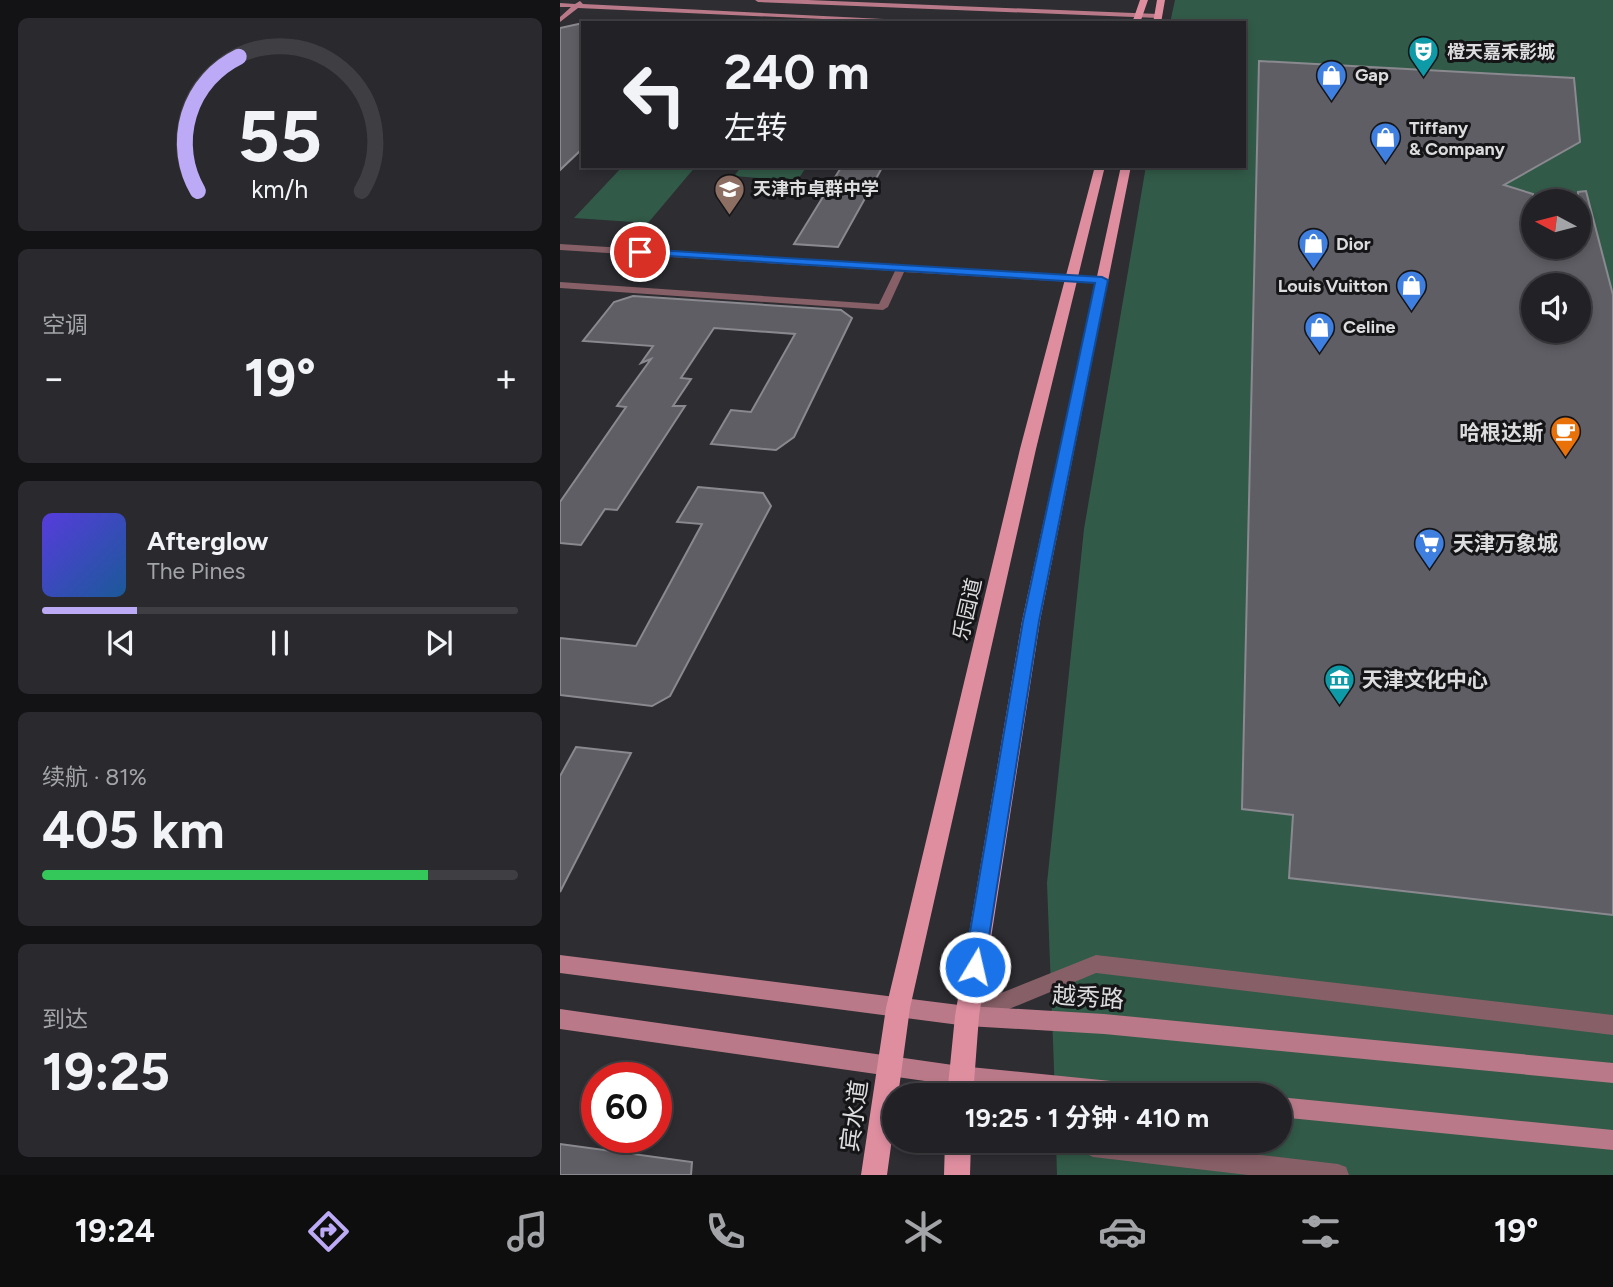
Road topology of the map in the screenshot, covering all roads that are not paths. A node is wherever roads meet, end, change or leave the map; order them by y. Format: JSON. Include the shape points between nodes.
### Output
{"nodes":[{"id":1,"x":584,"y":0,"type":"edge"},
{"id":2,"x":758,"y":0,"type":"edge"},
{"id":3,"x":1144,"y":0,"type":"edge"},
{"id":4,"x":1161,"y":0,"type":"edge"},
{"id":5,"x":570,"y":4,"type":"edge"},
{"id":6,"x":560,"y":12,"type":"edge"},
{"id":7,"x":1137,"y":19,"type":"edge"},
{"id":8,"x":1158,"y":19,"type":"edge"},
{"id":9,"x":560,"y":20,"type":"edge"},
{"id":10,"x":921,"y":21,"type":"edge"},
{"id":11,"x":1100,"y":168,"type":"edge"},
{"id":12,"x":1125,"y":168,"type":"edge"},
{"id":13,"x":560,"y":247,"type":"edge"},
{"id":14,"x":900,"y":270,"type":"junction"},
{"id":15,"x":1087,"y":279,"type":"junction"},
{"id":16,"x":560,"y":285,"type":"edge"},
{"id":17,"x":560,"y":964,"type":"edge"},
{"id":18,"x":898,"y":1008,"type":"junction"},
{"id":19,"x":967,"y":1016,"type":"junction"},
{"id":20,"x":560,"y":1019,"type":"edge"},
{"id":21,"x":1613,"y":1025,"type":"edge"},
{"id":22,"x":890,"y":1066,"type":"junction"},
{"id":23,"x":1613,"y":1073,"type":"edge"},
{"id":24,"x":950,"y":1083,"type":"edge"},
{"id":25,"x":960,"y":1083,"type":"edge"},
{"id":26,"x":1292,"y":1108,"type":"edge"},
{"id":27,"x":1613,"y":1140,"type":"edge"},
{"id":28,"x":958,"y":1153,"type":"edge"},
{"id":29,"x":1152,"y":1153,"type":"edge"},
{"id":30,"x":874,"y":1175,"type":"edge"},
{"id":31,"x":957,"y":1175,"type":"edge"},
{"id":32,"x":1338,"y":1175,"type":"edge"}],
"edges":[{"from":1,"to":5,"type":"main road"},
{"from":2,"to":7,"type":"main road"},
{"from":3,"to":7,"type":"main road"},
{"from":4,"to":8,"type":"main road"},
{"from":5,"to":6,"type":"main road"},
{"from":5,"to":9,"type":"main road"},
{"from":5,"to":10,"type":"main road"},
{"from":7,"to":8,"type":"main road"},
{"from":11,"to":15,"type":"main road","name":"乐园道"},
{"from":12,"to":15,"type":"main road","name":"乐园道"},
{"from":13,"to":14,"type":"street"},
{"from":14,"to":15,"type":"street"},
{"from":14,"to":16,"type":"street","via":[[883,307]]},
{"from":15,"to":18,"type":"main road","name":"乐园道","via":[[991,607]]},
{"from":15,"to":19,"type":"main road","name":"乐园道"},
{"from":17,"to":18,"type":"main road","name":"越秀路"},
{"from":18,"to":19,"type":"main road","name":"越秀路"},
{"from":18,"to":22,"type":"main road","name":"乐园道"},
{"from":19,"to":21,"type":"street","via":[[1096,964]]},
{"from":19,"to":23,"type":"main road","name":"越秀路","via":[[1104,1024]]},
{"from":19,"to":25,"type":"main road"},
{"from":20,"to":22,"type":"main road"},
{"from":22,"to":24,"type":"main road"},
{"from":22,"to":30,"type":"main road","name":"宾水道"},
{"from":26,"to":27,"type":"main road"},
{"from":28,"to":31,"type":"main road"},
{"from":29,"to":32,"type":"street"}]}
